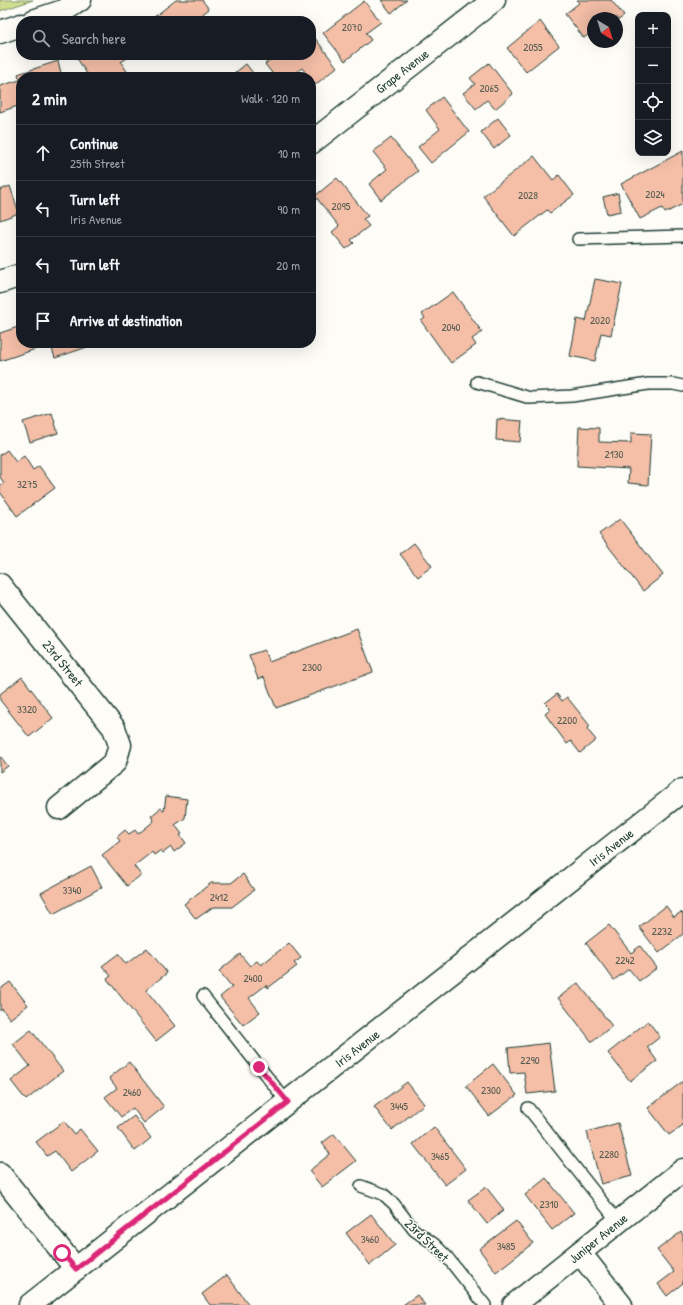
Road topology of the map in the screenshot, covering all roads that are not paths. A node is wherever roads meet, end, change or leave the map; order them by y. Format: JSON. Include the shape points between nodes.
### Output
{"nodes":[{"id":1,"x":80,"y":0,"type":"edge"},
{"id":2,"x":494,"y":0,"type":"edge"},
{"id":3,"x":48,"y":16,"type":"edge"},
{"id":4,"x":16,"y":27,"type":"edge"},
{"id":5,"x":0,"y":32,"type":"edge"},
{"id":6,"x":316,"y":139,"type":"edge"},
{"id":7,"x":683,"y":236,"type":"edge"},
{"id":8,"x":578,"y":239,"type":"dead end"},
{"id":9,"x":16,"y":277,"type":"edge"},
{"id":10,"x":0,"y":282,"type":"edge"},
{"id":11,"x":477,"y":382,"type":"dead end"},
{"id":12,"x":683,"y":386,"type":"edge"},
{"id":13,"x":0,"y":584,"type":"edge"},
{"id":14,"x":683,"y":790,"type":"edge"},
{"id":15,"x":59,"y":808,"type":"dead end"},
{"id":16,"x":203,"y":996,"type":"dead end"},
{"id":17,"x":288,"y":1102,"type":"junction"},
{"id":18,"x":528,"y":1108,"type":"dead end"},
{"id":19,"x":683,"y":1170,"type":"edge"},
{"id":20,"x":0,"y":1174,"type":"edge"},
{"id":21,"x":361,"y":1186,"type":"dead end"},
{"id":22,"x":618,"y":1222,"type":"junction"},
{"id":23,"x":580,"y":1253,"type":"junction"},
{"id":24,"x":76,"y":1269,"type":"junction"},
{"id":25,"x":30,"y":1305,"type":"edge"},
{"id":26,"x":485,"y":1305,"type":"edge"},
{"id":27,"x":514,"y":1305,"type":"edge"},
{"id":28,"x":621,"y":1305,"type":"edge"}],
"edges":[{"from":1,"to":3,"type":"street","via":[[63,11]]},
{"from":2,"to":6,"type":"street","name":"Grape Avenue"},
{"from":4,"to":5,"type":"street"},
{"from":7,"to":8,"type":"lane"},
{"from":9,"to":10,"type":"street"},
{"from":11,"to":12,"type":"lane","via":[[530,398],[572,396],[648,384]]},
{"from":13,"to":15,"type":"street","name":"23rd Street","via":[[114,728],[120,745],[115,762]]},
{"from":14,"to":17,"type":"street","name":"Iris Avenue"},
{"from":16,"to":17,"type":"lane"},
{"from":17,"to":24,"type":"street","name":"Iris Avenue"},
{"from":18,"to":22,"type":"lane"},
{"from":19,"to":22,"type":"street","name":"Juniper Avenue"},
{"from":20,"to":24,"type":"street"},
{"from":21,"to":26,"type":"lane","name":"23rd Street","via":[[383,1194],[394,1204],[414,1230],[447,1257]]},
{"from":22,"to":23,"type":"street","name":"Juniper Avenue"},
{"from":23,"to":27,"type":"street","name":"Juniper Avenue"},
{"from":23,"to":28,"type":"street"},
{"from":24,"to":25,"type":"street","name":"Iris Avenue"}]}
